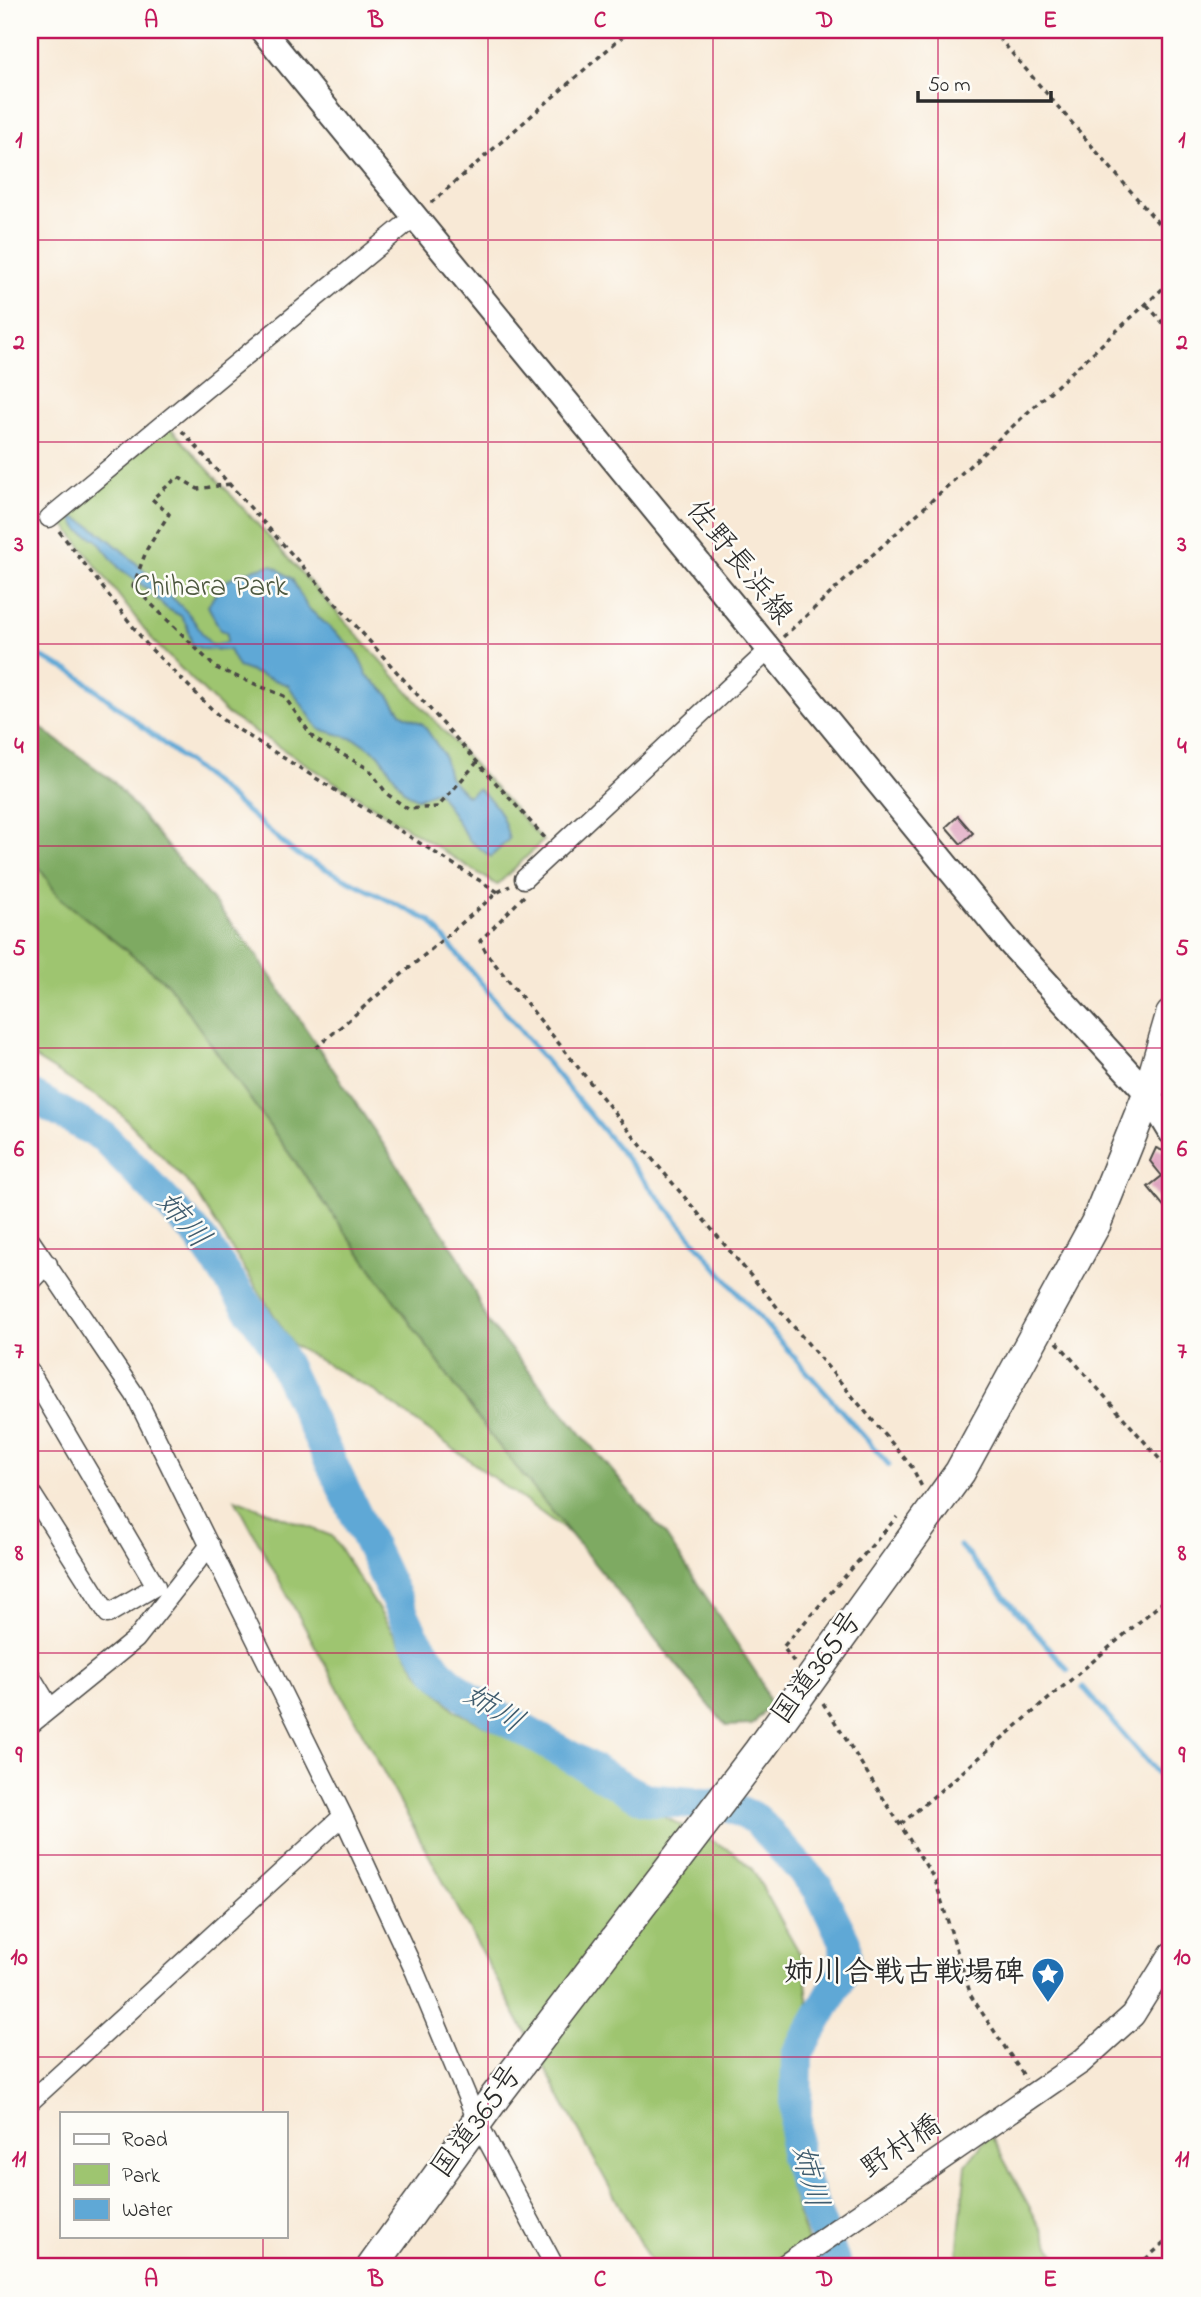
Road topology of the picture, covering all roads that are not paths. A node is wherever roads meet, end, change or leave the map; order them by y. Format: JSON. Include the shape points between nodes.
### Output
{"nodes":[{"id":1,"x":262,"y":30,"type":"edge"},
{"id":2,"x":414,"y":217,"type":"junction"},
{"id":3,"x":49,"y":518,"type":"road end"},
{"id":4,"x":769,"y":650,"type":"junction"},
{"id":5,"x":524,"y":878,"type":"road end"},
{"id":6,"x":1171,"y":1015,"type":"edge"},
{"id":7,"x":1148,"y":1094,"type":"junction"},
{"id":8,"x":1171,"y":1132,"type":"edge"},
{"id":9,"x":30,"y":1240,"type":"edge"},
{"id":10,"x":48,"y":1265,"type":"junction"},
{"id":11,"x":30,"y":1283,"type":"edge"},
{"id":12,"x":30,"y":1372,"type":"edge"},
{"id":13,"x":30,"y":1491,"type":"edge"},
{"id":14,"x":209,"y":1545,"type":"junction"},
{"id":15,"x":30,"y":1675,"type":"edge"},
{"id":16,"x":50,"y":1708,"type":"junction"},
{"id":17,"x":30,"y":1725,"type":"edge"},
{"id":18,"x":343,"y":1816,"type":"junction"},
{"id":19,"x":1171,"y":1954,"type":"edge"},
{"id":20,"x":30,"y":2102,"type":"edge"},
{"id":21,"x":478,"y":2123,"type":"junction"},
{"id":22,"x":372,"y":2267,"type":"edge"},
{"id":23,"x":555,"y":2267,"type":"edge"},
{"id":24,"x":783,"y":2267,"type":"edge"}],
"edges":[{"from":1,"to":2,"type":"main road","name":"佐野長浜線"},
{"from":2,"to":3,"type":"street"},
{"from":2,"to":4,"type":"main road","name":"佐野長浜線"},
{"from":4,"to":5,"type":"street"},
{"from":4,"to":7,"type":"main road","name":"佐野長浜線","via":[[1009,942]]},
{"from":6,"to":7,"type":"highway","name":"国道365号"},
{"from":7,"to":8,"type":"main road","name":"佐野長浜線"},
{"from":7,"to":21,"type":"highway","name":"国道365号","via":[[1096,1223],[960,1472],[759,1751]]},
{"from":9,"to":10,"type":"street"},
{"from":10,"to":11,"type":"street"},
{"from":10,"to":14,"type":"street","via":[[135,1395]]},
{"from":12,"to":13,"type":"street","via":[[156,1586],[108,1614]]},
{"from":14,"to":16,"type":"street","via":[[136,1639]]},
{"from":14,"to":18,"type":"street"},
{"from":15,"to":16,"type":"street"},
{"from":16,"to":17,"type":"street"},
{"from":18,"to":20,"type":"street"},
{"from":18,"to":21,"type":"street"},
{"from":19,"to":24,"type":"street","name":"野村橋","via":[[1133,2015],[1081,2062]]},
{"from":21,"to":22,"type":"highway","name":"国道365号"},
{"from":21,"to":23,"type":"street"}]}
